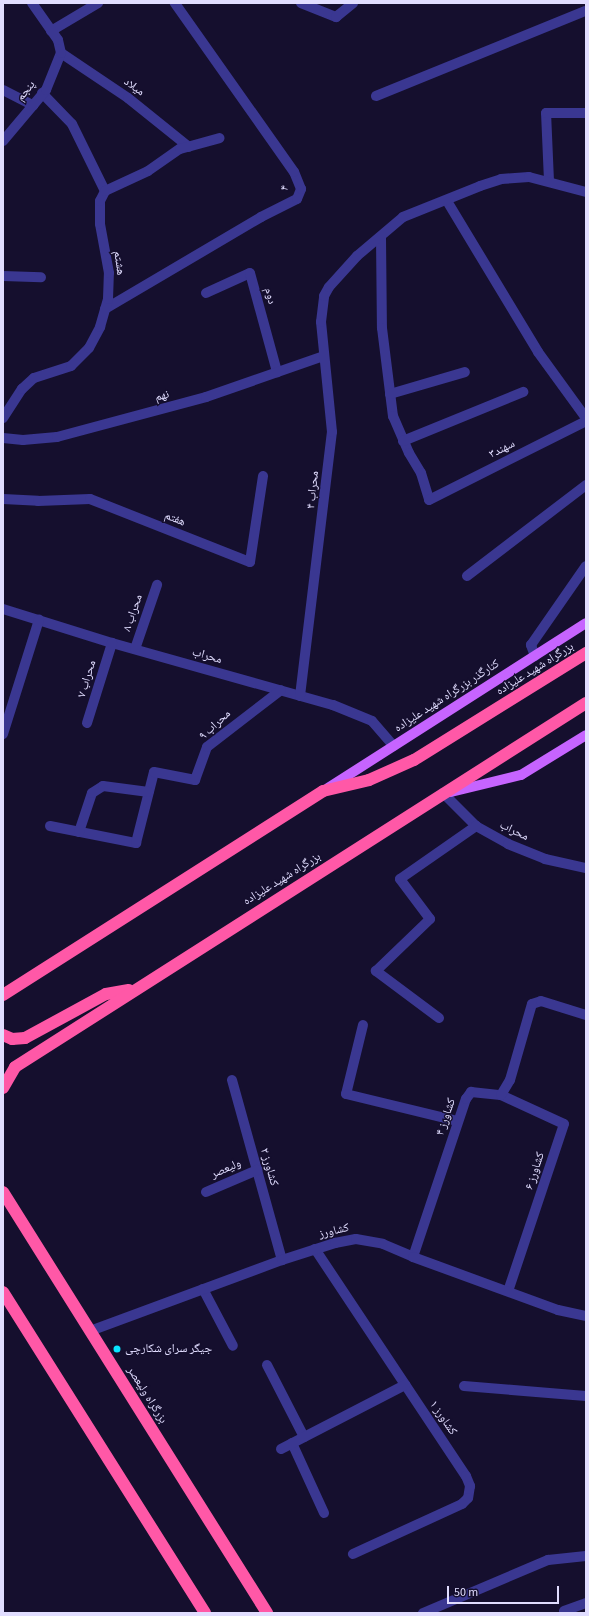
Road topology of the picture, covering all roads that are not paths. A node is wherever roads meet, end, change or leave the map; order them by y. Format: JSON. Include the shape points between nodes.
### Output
{"nodes":[{"id":1,"x":32,"y":3,"type":"edge"},
{"id":2,"x":98,"y":3,"type":"edge"},
{"id":3,"x":174,"y":3,"type":"edge"},
{"id":4,"x":301,"y":3,"type":"edge"},
{"id":5,"x":353,"y":3,"type":"edge"},
{"id":6,"x":585,"y":9,"type":"edge"},
{"id":7,"x":51,"y":31,"type":"junction"},
{"id":8,"x":61,"y":53,"type":"junction"},
{"id":9,"x":3,"y":90,"type":"edge"},
{"id":10,"x":42,"y":94,"type":"junction"},
{"id":11,"x":376,"y":96,"type":"dead end"},
{"id":12,"x":33,"y":105,"type":"junction"},
{"id":13,"x":586,"y":113,"type":"edge"},
{"id":14,"x":220,"y":138,"type":"dead end"},
{"id":15,"x":3,"y":141,"type":"edge"},
{"id":16,"x":189,"y":146,"type":"junction"},
{"id":17,"x":550,"y":181,"type":"junction"},
{"id":18,"x":105,"y":191,"type":"junction"},
{"id":19,"x":586,"y":192,"type":"edge"},
{"id":20,"x":447,"y":201,"type":"junction"},
{"id":21,"x":381,"y":238,"type":"junction"},
{"id":22,"x":3,"y":276,"type":"edge"},
{"id":23,"x":41,"y":277,"type":"dead end"},
{"id":24,"x":206,"y":293,"type":"dead end"},
{"id":25,"x":105,"y":309,"type":"junction"},
{"id":26,"x":324,"y":356,"type":"junction"},
{"id":27,"x":277,"y":372,"type":"junction"},
{"id":28,"x":464,"y":372,"type":"dead end"},
{"id":29,"x":523,"y":392,"type":"dead end"},
{"id":30,"x":390,"y":394,"type":"junction"},
{"id":31,"x":3,"y":418,"type":"edge"},
{"id":32,"x":586,"y":420,"type":"edge"},
{"id":33,"x":3,"y":438,"type":"edge"},
{"id":34,"x":403,"y":441,"type":"junction"},
{"id":35,"x":262,"y":476,"type":"dead end"},
{"id":36,"x":586,"y":485,"type":"edge"},
{"id":37,"x":3,"y":499,"type":"edge"},
{"id":38,"x":586,"y":566,"type":"edge"},
{"id":39,"x":467,"y":576,"type":"dead end"},
{"id":40,"x":157,"y":585,"type":"dead end"},
{"id":41,"x":3,"y":609,"type":"edge"},
{"id":42,"x":39,"y":620,"type":"junction"},
{"id":43,"x":586,"y":623,"type":"edge"},
{"id":44,"x":112,"y":643,"type":"junction"},
{"id":45,"x":135,"y":649,"type":"junction"},
{"id":46,"x":586,"y":653,"type":"edge"},
{"id":47,"x":535,"y":656,"type":"junction"},
{"id":48,"x":280,"y":690,"type":"junction"},
{"id":49,"x":300,"y":696,"type":"junction"},
{"id":50,"x":586,"y":703,"type":"edge"},
{"id":51,"x":87,"y":723,"type":"dead end"},
{"id":52,"x":3,"y":734,"type":"edge"},
{"id":53,"x":586,"y":735,"type":"edge"},
{"id":54,"x":394,"y":746,"type":"junction"},
{"id":55,"x":323,"y":791,"type":"junction"},
{"id":56,"x":149,"y":792,"type":"junction"},
{"id":57,"x":443,"y":794,"type":"junction"},
{"id":58,"x":50,"y":826,"type":"dead end"},
{"id":59,"x":476,"y":826,"type":"junction"},
{"id":60,"x":79,"y":832,"type":"junction"},
{"id":61,"x":586,"y":868,"type":"edge"},
{"id":62,"x":135,"y":989,"type":"junction"},
{"id":63,"x":3,"y":995,"type":"edge"},
{"id":64,"x":586,"y":1014,"type":"edge"},
{"id":65,"x":439,"y":1018,"type":"dead end"},
{"id":66,"x":363,"y":1025,"type":"dead end"},
{"id":67,"x":3,"y":1035,"type":"edge"},
{"id":68,"x":232,"y":1080,"type":"dead end"},
{"id":69,"x":3,"y":1088,"type":"edge"},
{"id":70,"x":501,"y":1095,"type":"junction"},
{"id":71,"x":458,"y":1121,"type":"junction"},
{"id":72,"x":257,"y":1170,"type":"junction"},
{"id":73,"x":3,"y":1192,"type":"edge"},
{"id":74,"x":206,"y":1192,"type":"dead end"},
{"id":75,"x":315,"y":1249,"type":"junction"},
{"id":76,"x":414,"y":1257,"type":"junction"},
{"id":77,"x":282,"y":1260,"type":"junction"},
{"id":78,"x":203,"y":1289,"type":"junction"},
{"id":79,"x":3,"y":1292,"type":"edge"},
{"id":80,"x":508,"y":1292,"type":"junction"},
{"id":81,"x":586,"y":1316,"type":"edge"},
{"id":82,"x":90,"y":1331,"type":"junction"},
{"id":83,"x":233,"y":1346,"type":"dead end"},
{"id":84,"x":267,"y":1365,"type":"dead end"},
{"id":85,"x":405,"y":1385,"type":"junction"},
{"id":86,"x":464,"y":1386,"type":"dead end"},
{"id":87,"x":586,"y":1396,"type":"edge"},
{"id":88,"x":304,"y":1437,"type":"junction"},
{"id":89,"x":292,"y":1444,"type":"junction"},
{"id":90,"x":281,"y":1449,"type":"dead end"},
{"id":91,"x":324,"y":1513,"type":"dead end"},
{"id":92,"x":353,"y":1554,"type":"dead end"},
{"id":93,"x":586,"y":1556,"type":"edge"},
{"id":94,"x":586,"y":1603,"type":"edge"},
{"id":95,"x":564,"y":1611,"type":"dead end"},
{"id":96,"x":205,"y":1613,"type":"edge"},
{"id":97,"x":267,"y":1613,"type":"edge"},
{"id":98,"x":423,"y":1613,"type":"edge"}],
"edges":[{"from":1,"to":7,"type":"street"},
{"from":2,"to":7,"type":"street"},
{"from":3,"to":25,"type":"street","name":"۴","via":[[294,172],[301,189],[297,199],[261,217]]},
{"from":4,"to":5,"type":"street","via":[[336,17]]},
{"from":6,"to":11,"type":"street"},
{"from":7,"to":8,"type":"street","via":[[58,40]]},
{"from":8,"to":10,"type":"street","name":"پنجم"},
{"from":8,"to":16,"type":"street","name":"میلاد","via":[[128,98]]},
{"from":9,"to":12,"type":"street"},
{"from":10,"to":12,"type":"street","name":"پنجم"},
{"from":10,"to":18,"type":"street","via":[[72,124]]},
{"from":12,"to":15,"type":"street","name":"پنجم"},
{"from":13,"to":17,"type":"street","via":[[546,113]]},
{"from":14,"to":16,"type":"street"},
{"from":16,"to":18,"type":"street","via":[[180,149],[148,171]]},
{"from":17,"to":19,"type":"street"},
{"from":17,"to":20,"type":"street","via":[[529,177],[501,179]]},
{"from":18,"to":25,"type":"street","name":"هشتم","via":[[100,201],[100,224],[110,273]]},
{"from":20,"to":21,"type":"street","via":[[403,217]]},
{"from":20,"to":32,"type":"street","via":[[538,352]]},
{"from":21,"to":26,"type":"street","name":"محراب ۴","via":[[357,256],[328,287],[324,296],[321,322]]},
{"from":21,"to":30,"type":"street","via":[[382,328]]},
{"from":22,"to":23,"type":"street"},
{"from":24,"to":27,"type":"street","name":"دوم","via":[[250,273]]},
{"from":25,"to":31,"type":"street","name":"هشتم","via":[[90,348],[71,366],[34,378],[22,389]]},
{"from":26,"to":27,"type":"street","name":"نهم"},
{"from":26,"to":49,"type":"street","name":"محراب ۴","via":[[332,432]]},
{"from":27,"to":33,"type":"street","name":"نهم","via":[[206,397],[57,437],[23,440]]},
{"from":28,"to":30,"type":"street"},
{"from":29,"to":34,"type":"street"},
{"from":30,"to":34,"type":"street","via":[[393,416]]},
{"from":32,"to":34,"type":"street","name":"سهند۳","via":[[429,500],[421,474]]},
{"from":35,"to":37,"type":"street","name":"هفتم","via":[[250,562],[90,499]]},
{"from":36,"to":39,"type":"street"},
{"from":38,"to":47,"type":"street","via":[[532,645]]},
{"from":40,"to":45,"type":"street","name":"محراب ۸"},
{"from":41,"to":42,"type":"street","name":"محراب"},
{"from":42,"to":44,"type":"street","name":"محراب"},
{"from":42,"to":52,"type":"street"},
{"from":43,"to":47,"type":"main road","name":"کنارگذر بزرگراه شهید علیزاده"},
{"from":44,"to":45,"type":"street","name":"محراب"},
{"from":44,"to":51,"type":"street","name":"محراب ۷"},
{"from":45,"to":48,"type":"street","name":"محراب"},
{"from":46,"to":55,"type":"highway","name":"بزرگراه شهید علیزاده","via":[[414,760],[369,780]]},
{"from":47,"to":54,"type":"main road","name":"کنارگذر بزرگراه شهید علیزاده"},
{"from":48,"to":49,"type":"street","name":"محراب"},
{"from":48,"to":56,"type":"street","name":"محراب ۹","via":[[207,747],[195,780],[154,772]]},
{"from":49,"to":54,"type":"street","name":"محراب","via":[[333,705],[372,721]]},
{"from":50,"to":57,"type":"highway","name":"بزرگراه شهید علیزاده"},
{"from":53,"to":57,"type":"main road","via":[[521,775]]},
{"from":54,"to":55,"type":"main road","name":"کنارگذر بزرگراه شهید علیزاده"},
{"from":55,"to":63,"type":"highway","name":"بزرگراه شهید علیزاده"},
{"from":56,"to":60,"type":"street","via":[[103,786],[92,793]]},
{"from":56,"to":60,"type":"street","via":[[136,843]]},
{"from":57,"to":59,"type":"street","name":"محراب"},
{"from":57,"to":62,"type":"highway","name":"بزرگراه شهید علیزاده"},
{"from":58,"to":60,"type":"street"},
{"from":59,"to":61,"type":"street","name":"محراب","via":[[508,844],[545,859]]},
{"from":59,"to":65,"type":"street","via":[[400,879],[430,919],[376,971]]},
{"from":62,"to":67,"type":"highway","via":[[106,994],[25,1038],[12,1039]]},
{"from":62,"to":69,"type":"highway","name":"بزرگراه شهید علیزاده","via":[[15,1067]]},
{"from":64,"to":70,"type":"street","via":[[541,1001],[532,1004],[510,1080]]},
{"from":66,"to":71,"type":"street","via":[[346,1094]]},
{"from":68,"to":72,"type":"street","name":"کشاورز ۲"},
{"from":70,"to":71,"type":"street","name":"کشاورز ۴","via":[[471,1092]]},
{"from":70,"to":80,"type":"street","name":"کشاورز ۶","via":[[564,1124]]},
{"from":71,"to":76,"type":"street","name":"کشاورز ۴"},
{"from":72,"to":74,"type":"street","name":"ولیعصر"},
{"from":72,"to":77,"type":"street","name":"کشاورز ۲"},
{"from":73,"to":82,"type":"highway","name":"بزرگراه ولیعصر"},
{"from":75,"to":76,"type":"street","name":"کشاورز","via":[[356,1239],[383,1244]]},
{"from":75,"to":77,"type":"street","name":"کشاورز"},
{"from":75,"to":85,"type":"street","name":"کشاورز ۱"},
{"from":76,"to":80,"type":"street","name":"کشاورز"},
{"from":77,"to":78,"type":"street","name":"کشاورز"},
{"from":78,"to":82,"type":"street","name":"کشاورز"},
{"from":78,"to":83,"type":"street"},
{"from":79,"to":96,"type":"highway"},
{"from":80,"to":81,"type":"street","name":"کشاورز","via":[[558,1310]]},
{"from":82,"to":97,"type":"highway","name":"بزرگراه ولیعصر"},
{"from":84,"to":88,"type":"street"},
{"from":85,"to":88,"type":"street"},
{"from":85,"to":92,"type":"street","name":"کشاورز ۱","via":[[466,1476],[470,1486],[468,1498],[462,1504]]},
{"from":86,"to":87,"type":"street"},
{"from":88,"to":89,"type":"street"},
{"from":89,"to":90,"type":"street"},
{"from":89,"to":91,"type":"street"},
{"from":93,"to":98,"type":"street","via":[[548,1560]]},
{"from":94,"to":95,"type":"street"}]}
